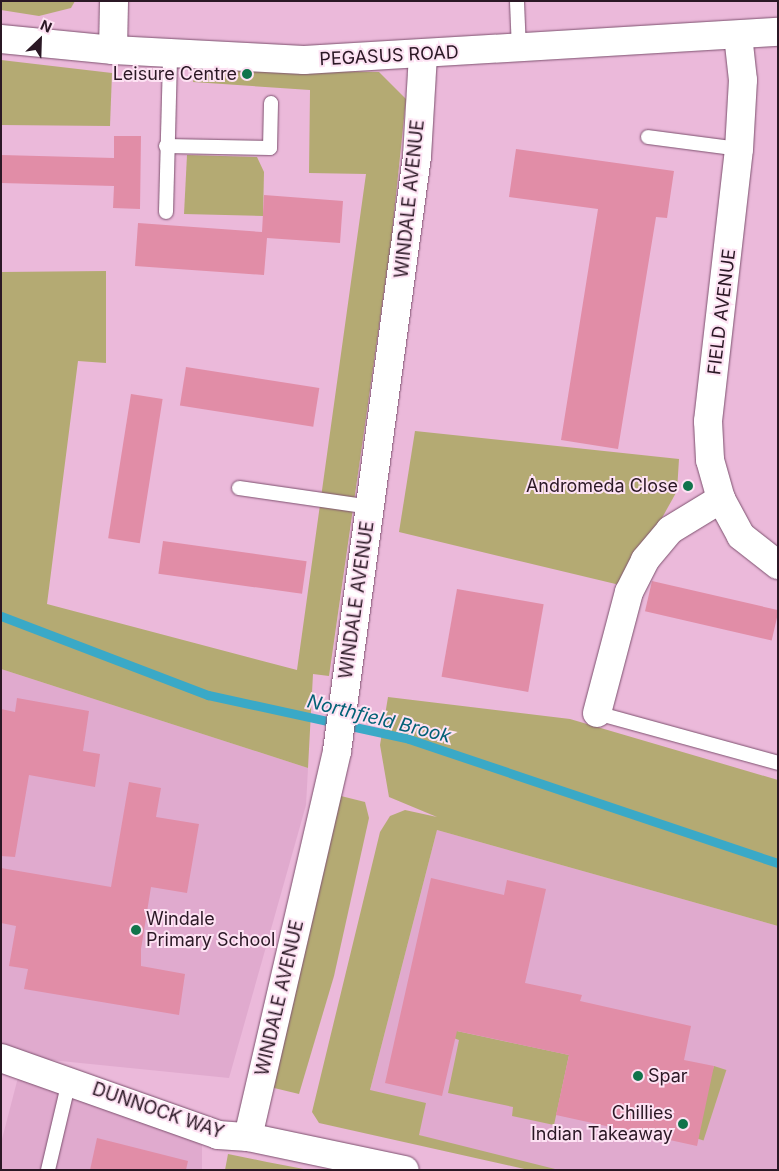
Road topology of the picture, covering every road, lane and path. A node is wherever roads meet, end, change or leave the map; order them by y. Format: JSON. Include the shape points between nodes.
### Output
{"nodes":[{"id":1,"x":114,"y":1,"type":"edge"},
{"id":2,"x":515,"y":1,"type":"edge"},
{"id":3,"x":521,"y":1,"type":"edge"},
{"id":4,"x":778,"y":32,"type":"edge"},
{"id":5,"x":738,"y":35,"type":"junction"},
{"id":6,"x":1,"y":39,"type":"edge"},
{"id":7,"x":519,"y":49,"type":"junction"},
{"id":8,"x":113,"y":50,"type":"junction"},
{"id":9,"x":170,"y":54,"type":"junction"},
{"id":10,"x":423,"y":56,"type":"junction"},
{"id":11,"x":270,"y":103,"type":"dead end"},
{"id":12,"x":648,"y":137,"type":"dead end"},
{"id":13,"x":166,"y":146,"type":"junction"},
{"id":14,"x":739,"y":148,"type":"junction"},
{"id":15,"x":166,"y":212,"type":"dead end"},
{"id":16,"x":239,"y":488,"type":"dead end"},
{"id":17,"x":721,"y":499,"type":"junction"},
{"id":18,"x":371,"y":507,"type":"junction"},
{"id":19,"x":778,"y":565,"type":"edge"},
{"id":20,"x":597,"y":713,"type":"joint"},
{"id":21,"x":778,"y":763,"type":"edge"},
{"id":22,"x":1,"y":1058,"type":"edge"},
{"id":23,"x":70,"y":1081,"type":"junction"},
{"id":24,"x":248,"y":1137,"type":"junction"},
{"id":25,"x":48,"y":1170,"type":"edge"},
{"id":26,"x":405,"y":1170,"type":"edge"}],
"edges":[{"from":1,"to":8,"type":"street"},
{"from":2,"to":3,"type":"lane"},
{"from":2,"to":7,"type":"lane"},
{"from":4,"to":5,"type":"street","name":"PEGASUS ROAD"},
{"from":5,"to":7,"type":"street","name":"PEGASUS ROAD"},
{"from":5,"to":14,"type":"street","name":"FIELD AVENUE","via":[[743,80]]},
{"from":6,"to":8,"type":"street","name":"PEGASUS ROAD"},
{"from":7,"to":10,"type":"street","name":"PEGASUS ROAD"},
{"from":8,"to":9,"type":"street","name":"PEGASUS ROAD"},
{"from":9,"to":10,"type":"street","name":"PEGASUS ROAD","via":[[304,60]]},
{"from":9,"to":13,"type":"lane"},
{"from":10,"to":18,"type":"street","name":"WINDALE AVENUE","via":[[417,156]]},
{"from":11,"to":13,"type":"lane","via":[[270,148]]},
{"from":12,"to":14,"type":"lane"},
{"from":13,"to":15,"type":"lane"},
{"from":14,"to":17,"type":"street","name":"FIELD AVENUE","via":[[708,421],[710,460]]},
{"from":16,"to":18,"type":"lane"},
{"from":17,"to":19,"type":"street","name":"FIELD AVENUE","via":[[741,536]]},
{"from":17,"to":20,"type":"street","via":[[670,530],[645,560],[629,592]]},
{"from":18,"to":24,"type":"street","name":"WINDALE AVENUE","via":[[338,742]]},
{"from":20,"to":21,"type":"lane"},
{"from":22,"to":23,"type":"street","name":"DUNNOCK WAY"},
{"from":23,"to":24,"type":"street","name":"DUNNOCK WAY","via":[[218,1135]]},
{"from":23,"to":25,"type":"lane"},
{"from":24,"to":26,"type":"street","name":"DUNNOCK WAY"}]}
